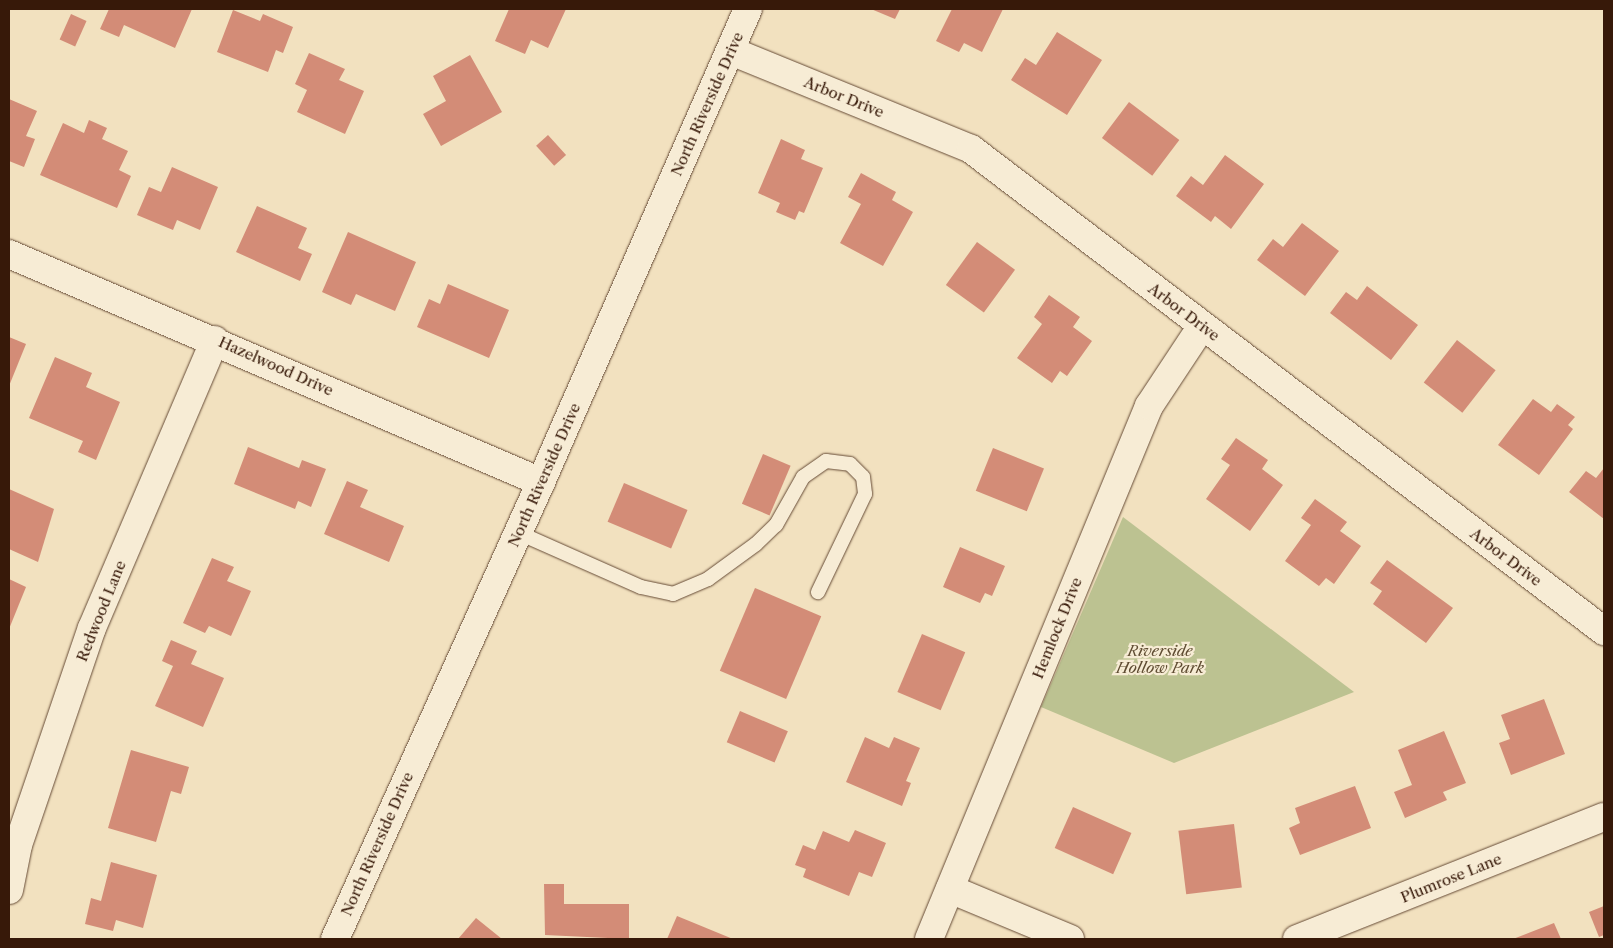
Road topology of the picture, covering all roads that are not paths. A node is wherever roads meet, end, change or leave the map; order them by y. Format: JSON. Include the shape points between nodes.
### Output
{"nodes":[{"id":1,"x":748,"y":9,"type":"edge"},
{"id":2,"x":730,"y":51,"type":"junction"},
{"id":3,"x":9,"y":254,"type":"edge"},
{"id":4,"x":1202,"y":326,"type":"junction"},
{"id":5,"x":216,"y":340,"type":"junction"},
{"id":6,"x":541,"y":482,"type":"junction"},
{"id":7,"x":519,"y":533,"type":"junction"},
{"id":8,"x":818,"y":592,"type":"dead end"},
{"id":9,"x":1604,"y":631,"type":"edge"},
{"id":10,"x":1604,"y":817,"type":"edge"},
{"id":11,"x":950,"y":889,"type":"junction"},
{"id":12,"x":9,"y":890,"type":"edge"},
{"id":13,"x":334,"y":939,"type":"edge"},
{"id":14,"x":929,"y":939,"type":"edge"},
{"id":15,"x":1070,"y":939,"type":"edge"},
{"id":16,"x":1297,"y":939,"type":"edge"}],
"edges":[{"from":1,"to":2,"type":"street","name":"North Riverside Drive"},
{"from":2,"to":4,"type":"street","name":"Arbor Drive","via":[[970,149]]},
{"from":2,"to":6,"type":"street","name":"North Riverside Drive"},
{"from":3,"to":5,"type":"street","name":"Hazelwood Drive"},
{"from":4,"to":9,"type":"street","name":"Arbor Drive"},
{"from":4,"to":11,"type":"street","name":"Hemlock Drive","via":[[1149,406]]},
{"from":5,"to":6,"type":"street","name":"Hazelwood Drive"},
{"from":5,"to":12,"type":"street","name":"Redwood Lane","via":[[92,628],[18,845]]},
{"from":6,"to":7,"type":"street","name":"North Riverside Drive"},
{"from":7,"to":8,"type":"lane","via":[[641,587],[673,594],[708,579],[756,544],[776,525],[803,477],[826,460],[850,464],[863,477],[865,494]]},
{"from":7,"to":13,"type":"street","name":"North Riverside Drive"},
{"from":10,"to":16,"type":"street","name":"Plumrose Lane"},
{"from":11,"to":14,"type":"street","name":"Hemlock Drive"},
{"from":11,"to":15,"type":"street"}]}
